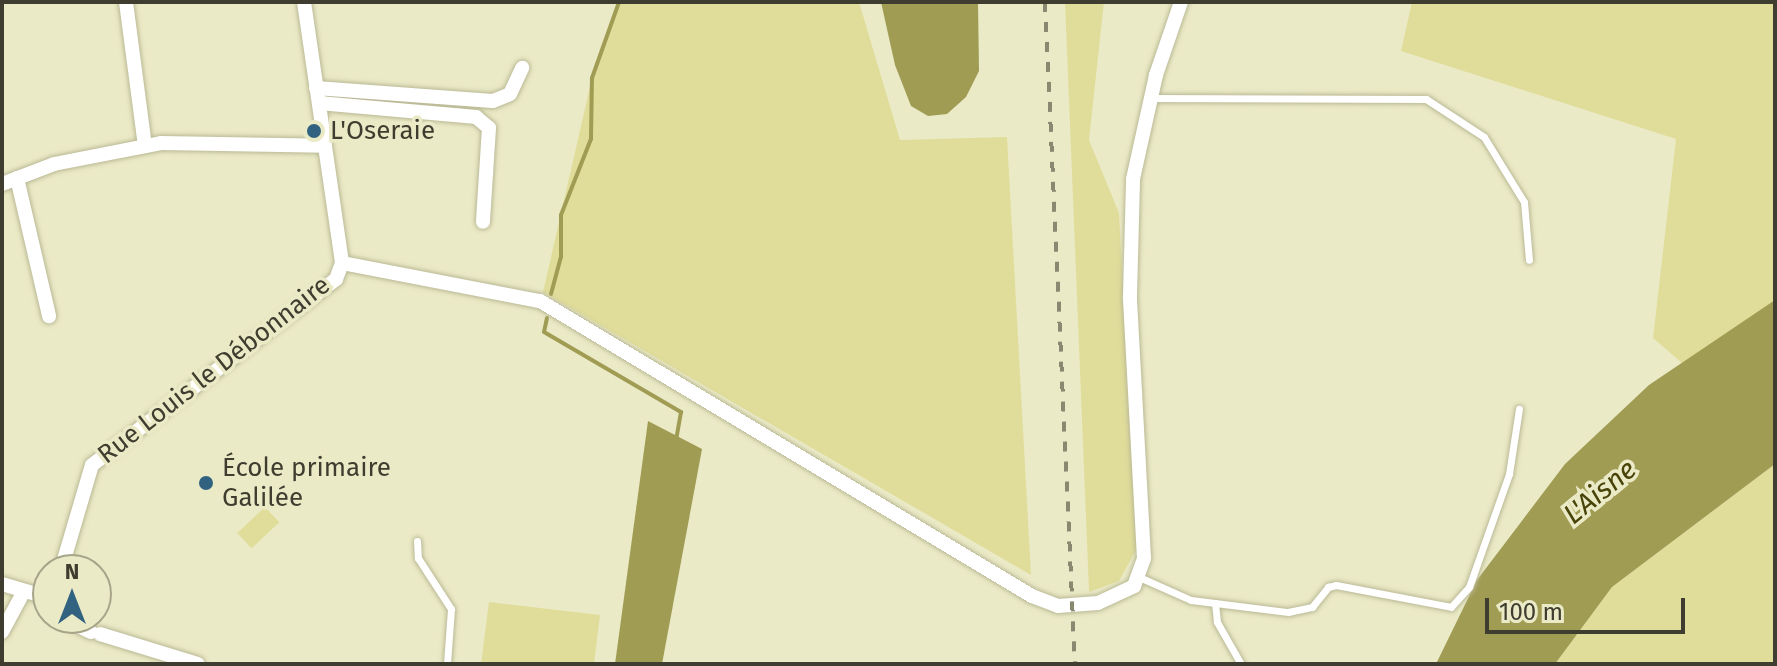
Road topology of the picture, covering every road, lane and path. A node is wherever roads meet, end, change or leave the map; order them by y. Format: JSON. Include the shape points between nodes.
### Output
{"nodes":[{"id":1,"x":126,"y":2,"type":"edge"},
{"id":2,"x":304,"y":2,"type":"edge"},
{"id":3,"x":1181,"y":2,"type":"edge"},
{"id":4,"x":522,"y":68,"type":"dead end"},
{"id":5,"x":316,"y":88,"type":"junction"},
{"id":6,"x":1150,"y":99,"type":"junction"},
{"id":7,"x":319,"y":103,"type":"junction"},
{"id":8,"x":145,"y":146,"type":"junction"},
{"id":9,"x":325,"y":146,"type":"junction"},
{"id":10,"x":17,"y":178,"type":"junction"},
{"id":11,"x":2,"y":184,"type":"edge"},
{"id":12,"x":483,"y":222,"type":"dead end"},
{"id":13,"x":1529,"y":260,"type":"dead end"},
{"id":14,"x":342,"y":263,"type":"junction"},
{"id":15,"x":49,"y":316,"type":"dead end"},
{"id":16,"x":1519,"y":409,"type":"dead end"},
{"id":17,"x":417,"y":541,"type":"dead end"},
{"id":18,"x":66,"y":554,"type":"edge"},
{"id":19,"x":1139,"y":577,"type":"junction"},
{"id":20,"x":2,"y":584,"type":"edge"},
{"id":21,"x":23,"y":593,"type":"junction"},
{"id":22,"x":32,"y":595,"type":"edge"},
{"id":23,"x":1215,"y":603,"type":"junction"},
{"id":24,"x":2,"y":632,"type":"edge"},
{"id":25,"x":99,"y":634,"type":"edge"},
{"id":26,"x":198,"y":664,"type":"edge"},
{"id":27,"x":447,"y":664,"type":"edge"},
{"id":28,"x":1241,"y":664,"type":"edge"}],
"edges":[{"from":1,"to":8,"type":"street"},
{"from":2,"to":5,"type":"street"},
{"from":3,"to":6,"type":"street"},
{"from":4,"to":5,"type":"street","via":[[510,94],[493,101]]},
{"from":5,"to":7,"type":"street"},
{"from":6,"to":13,"type":"lane","via":[[1426,99],[1484,137],[1524,202]]},
{"from":6,"to":19,"type":"street","via":[[1133,179],[1130,245],[1144,545]]},
{"from":7,"to":9,"type":"street"},
{"from":7,"to":12,"type":"street","via":[[476,117],[489,128]]},
{"from":8,"to":9,"type":"street"},
{"from":8,"to":10,"type":"street","via":[[54,164]]},
{"from":9,"to":14,"type":"street"},
{"from":10,"to":11,"type":"street"},
{"from":10,"to":15,"type":"street"},
{"from":14,"to":18,"type":"street","name":"Rue Louis le Débonnaire","via":[[336,279],[92,465]]},
{"from":14,"to":19,"type":"street","via":[[540,301],[1041,600],[1069,607],[1098,603],[1125,593]]},
{"from":16,"to":23,"type":"lane","via":[[1509,474],[1469,587],[1451,607],[1336,585],[1303,612]]},
{"from":17,"to":27,"type":"lane","via":[[418,558],[451,609]]},
{"from":19,"to":23,"type":"lane","via":[[1191,600]]},
{"from":20,"to":21,"type":"street"},
{"from":21,"to":22,"type":"street"},
{"from":21,"to":24,"type":"street"},
{"from":23,"to":28,"type":"lane","via":[[1217,622]]},
{"from":25,"to":26,"type":"street"}]}
